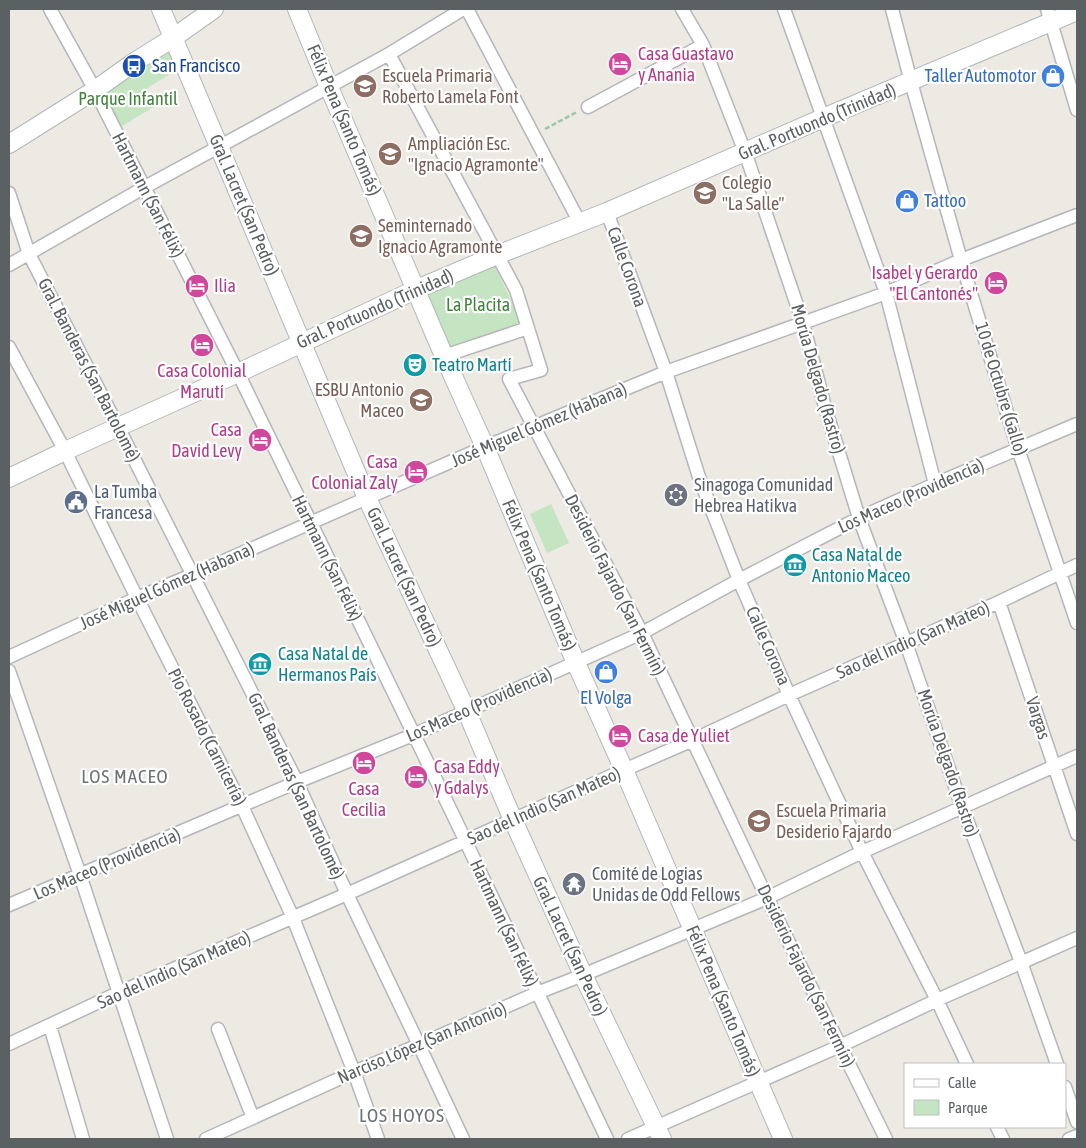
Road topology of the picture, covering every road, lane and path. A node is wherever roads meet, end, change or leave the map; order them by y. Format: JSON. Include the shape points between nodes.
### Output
{"nodes":[{"id":1,"x":50,"y":9,"type":"edge"},
{"id":2,"x":161,"y":9,"type":"edge"},
{"id":3,"x":214,"y":9,"type":"edge"},
{"id":4,"x":297,"y":9,"type":"edge"},
{"id":5,"x":463,"y":9,"type":"edge"},
{"id":6,"x":467,"y":9,"type":"edge"},
{"id":7,"x":682,"y":9,"type":"edge"},
{"id":8,"x":784,"y":9,"type":"edge"},
{"id":9,"x":892,"y":9,"type":"edge"},
{"id":10,"x":1077,"y":11,"type":"edge"},
{"id":11,"x":1049,"y":16,"type":"edge"},
{"id":12,"x":173,"y":38,"type":"junction"},
{"id":13,"x":703,"y":45,"type":"junction"},
{"id":14,"x":389,"y":54,"type":"junction"},
{"id":15,"x":911,"y":82,"type":"junction"},
{"id":16,"x":329,"y":87,"type":"junction"},
{"id":17,"x":95,"y":90,"type":"junction"},
{"id":18,"x":588,"y":107,"type":"joint"},
{"id":19,"x":1077,"y":110,"type":"edge"},
{"id":20,"x":823,"y":118,"type":"junction"},
{"id":21,"x":534,"y":135,"type":"junction"},
{"id":22,"x":9,"y":144,"type":"edge"},
{"id":23,"x":219,"y":147,"type":"junction"},
{"id":24,"x":745,"y":152,"type":"junction"},
{"id":25,"x":145,"y":187,"type":"junction"},
{"id":26,"x":9,"y":193,"type":"edge"},
{"id":27,"x":607,"y":212,"type":"junction"},
{"id":28,"x":1077,"y":215,"type":"edge"},
{"id":29,"x":580,"y":223,"type":"junction"},
{"id":30,"x":29,"y":254,"type":"junction"},
{"id":31,"x":497,"y":255,"type":"junction"},
{"id":32,"x":961,"y":260,"type":"junction"},
{"id":33,"x":9,"y":264,"type":"edge"},
{"id":34,"x":416,"y":289,"type":"junction"},
{"id":35,"x":886,"y":293,"type":"junction"},
{"id":36,"x":803,"y":323,"type":"junction"},
{"id":37,"x":528,"y":328,"type":"junction"},
{"id":38,"x":302,"y":342,"type":"junction"},
{"id":39,"x":9,"y":347,"type":"edge"},
{"id":40,"x":444,"y":356,"type":"junction"},
{"id":41,"x":666,"y":372,"type":"junction"},
{"id":42,"x":238,"y":373,"type":"junction"},
{"id":43,"x":1077,"y":424,"type":"edge"},
{"id":44,"x":118,"y":427,"type":"junction"},
{"id":45,"x":534,"y":428,"type":"junction"},
{"id":46,"x":485,"y":447,"type":"junction"},
{"id":47,"x":1018,"y":448,"type":"junction"},
{"id":48,"x":64,"y":451,"type":"junction"},
{"id":49,"x":9,"y":478,"type":"edge"},
{"id":50,"x":935,"y":484,"type":"junction"},
{"id":51,"x":367,"y":498,"type":"junction"},
{"id":52,"x":859,"y":518,"type":"junction"},
{"id":53,"x":310,"y":523,"type":"junction"},
{"id":54,"x":1077,"y":565,"type":"edge"},
{"id":55,"x":1061,"y":572,"type":"junction"},
{"id":56,"x":192,"y":576,"type":"junction"},
{"id":57,"x":739,"y":580,"type":"junction"},
{"id":58,"x":137,"y":598,"type":"junction"},
{"id":59,"x":999,"y":602,"type":"junction"},
{"id":60,"x":1077,"y":623,"type":"edge"},
{"id":61,"x":642,"y":634,"type":"junction"},
{"id":62,"x":906,"y":643,"type":"junction"},
{"id":63,"x":9,"y":657,"type":"edge"},
{"id":64,"x":576,"y":663,"type":"junction"},
{"id":65,"x":9,"y":671,"type":"edge"},
{"id":66,"x":789,"y":695,"type":"junction"},
{"id":67,"x":466,"y":712,"type":"junction"},
{"id":68,"x":413,"y":735,"type":"junction"},
{"id":69,"x":693,"y":740,"type":"junction"},
{"id":70,"x":1077,"y":756,"type":"edge"},
{"id":71,"x":1054,"y":767,"type":"junction"},
{"id":72,"x":624,"y":770,"type":"junction"},
{"id":73,"x":297,"y":782,"type":"junction"},
{"id":74,"x":242,"y":806,"type":"junction"},
{"id":75,"x":962,"y":808,"type":"junction"},
{"id":76,"x":513,"y":820,"type":"junction"},
{"id":77,"x":1077,"y":834,"type":"edge"},
{"id":78,"x":465,"y":841,"type":"junction"},
{"id":79,"x":862,"y":852,"type":"junction"},
{"id":80,"x":80,"y":875,"type":"junction"},
{"id":81,"x":347,"y":894,"type":"junction"},
{"id":82,"x":767,"y":898,"type":"junction"},
{"id":83,"x":9,"y":905,"type":"edge"},
{"id":84,"x":293,"y":918,"type":"junction"},
{"id":85,"x":692,"y":929,"type":"junction"},
{"id":86,"x":1077,"y":938,"type":"edge"},
{"id":87,"x":1021,"y":962,"type":"junction"},
{"id":88,"x":583,"y":975,"type":"junction"},
{"id":89,"x":118,"y":993,"type":"junction"},
{"id":90,"x":537,"y":993,"type":"junction"},
{"id":91,"x":937,"y":1000,"type":"junction"},
{"id":92,"x":50,"y":1026,"type":"junction"},
{"id":93,"x":218,"y":1029,"type":"dead end"},
{"id":94,"x":9,"y":1044,"type":"edge"},
{"id":95,"x":419,"y":1045,"type":"junction"},
{"id":96,"x":840,"y":1046,"type":"junction"},
{"id":97,"x":967,"y":1063,"type":"edge"},
{"id":98,"x":1057,"y":1063,"type":"edge"},
{"id":99,"x":354,"y":1072,"type":"junction"},
{"id":100,"x":758,"y":1082,"type":"junction"},
{"id":101,"x":1066,"y":1090,"type":"edge"},
{"id":102,"x":253,"y":1118,"type":"junction"},
{"id":103,"x":1077,"y":1122,"type":"edge"},
{"id":104,"x":659,"y":1133,"type":"edge"},
{"id":105,"x":1077,"y":1136,"type":"edge"},
{"id":106,"x":83,"y":1139,"type":"edge"},
{"id":107,"x":167,"y":1139,"type":"edge"},
{"id":108,"x":206,"y":1139,"type":"edge"},
{"id":109,"x":378,"y":1139,"type":"edge"},
{"id":110,"x":463,"y":1139,"type":"edge"},
{"id":111,"x":607,"y":1139,"type":"edge"},
{"id":112,"x":628,"y":1139,"type":"edge"},
{"id":113,"x":783,"y":1139,"type":"edge"},
{"id":114,"x":886,"y":1139,"type":"edge"},
{"id":115,"x":1069,"y":1139,"type":"edge"}],
"edges":[{"from":1,"to":17,"type":"street","name":"Hartmann (San Félix)"},
{"from":2,"to":12,"type":"street","name":"Gral. Lacret (San Pedro)"},
{"from":3,"to":12,"type":"street"},
{"from":4,"to":16,"type":"street","name":"Félix Pena (Santo Tomás)"},
{"from":5,"to":14,"type":"street"},
{"from":6,"to":21,"type":"street"},
{"from":7,"to":13,"type":"street","name":"Morúa Delgado (Rastro)"},
{"from":8,"to":20,"type":"street"},
{"from":9,"to":15,"type":"street","name":"10 de Octubre (Gallo)"},
{"from":10,"to":11,"type":"street","name":"Gral. Portuondo (Trinidad)"},
{"from":11,"to":15,"type":"street","name":"Gral. Portuondo (Trinidad)"},
{"from":11,"to":19,"type":"street"},
{"from":12,"to":17,"type":"street"},
{"from":12,"to":23,"type":"street","name":"Gral. Lacret (San Pedro)"},
{"from":13,"to":18,"type":"street"},
{"from":13,"to":24,"type":"street","name":"Morúa Delgado (Rastro)"},
{"from":14,"to":16,"type":"street"},
{"from":14,"to":31,"type":"street","name":"Desiderio Fajardo (San Fermín)"},
{"from":15,"to":20,"type":"street","name":"Gral. Portuondo (Trinidad)"},
{"from":15,"to":32,"type":"street","name":"10 de Octubre (Gallo)"},
{"from":16,"to":23,"type":"street"},
{"from":16,"to":34,"type":"street","name":"Félix Pena (Santo Tomás)"},
{"from":17,"to":22,"type":"street"},
{"from":17,"to":25,"type":"street","name":"Hartmann (San Félix)"},
{"from":18,"to":21,"type":"path"},
{"from":20,"to":24,"type":"street","name":"Gral. Portuondo (Trinidad)"},
{"from":20,"to":35,"type":"street"},
{"from":21,"to":29,"type":"street"},
{"from":23,"to":25,"type":"street"},
{"from":23,"to":38,"type":"street","name":"Gral. Lacret (San Pedro)"},
{"from":24,"to":27,"type":"street","name":"Gral. Portuondo (Trinidad)"},
{"from":24,"to":36,"type":"street","name":"Morúa Delgado (Rastro)"},
{"from":25,"to":30,"type":"street"},
{"from":25,"to":42,"type":"street","name":"Hartmann (San Félix)"},
{"from":26,"to":30,"type":"street","name":"Gral. Banderas (San Bartolomé)"},
{"from":27,"to":29,"type":"street","name":"Gral. Portuondo (Trinidad)"},
{"from":27,"to":41,"type":"street","name":"Calle Corona"},
{"from":28,"to":32,"type":"street","name":"José Miguel Gómez (Habana)"},
{"from":29,"to":31,"type":"street","name":"Gral. Portuondo (Trinidad)"},
{"from":30,"to":33,"type":"street"},
{"from":30,"to":44,"type":"street","name":"Gral. Banderas (San Bartolomé)"},
{"from":31,"to":34,"type":"street","name":"Gral. Portuondo (Trinidad)"},
{"from":31,"to":37,"type":"street","name":"Desiderio Fajardo (San Fermín)","via":[[516,290]]},
{"from":32,"to":35,"type":"street","name":"José Miguel Gómez (Habana)"},
{"from":32,"to":47,"type":"street","name":"10 de Octubre (Gallo)"},
{"from":34,"to":38,"type":"street","name":"Gral. Portuondo (Trinidad)"},
{"from":34,"to":40,"type":"street","name":"Félix Pena (Santo Tomás)"},
{"from":35,"to":36,"type":"street","name":"José Miguel Gómez (Habana)"},
{"from":35,"to":50,"type":"street"},
{"from":36,"to":41,"type":"street","name":"José Miguel Gómez (Habana)"},
{"from":36,"to":52,"type":"street","name":"Morúa Delgado (Rastro)"},
{"from":37,"to":40,"type":"street"},
{"from":37,"to":45,"type":"street","name":"Desiderio Fajardo (San Fermín)","via":[[541,370],[509,379]]},
{"from":38,"to":42,"type":"street","name":"Gral. Portuondo (Trinidad)"},
{"from":38,"to":51,"type":"street","name":"Gral. Lacret (San Pedro)"},
{"from":39,"to":48,"type":"street","name":"Pío Rosado (Carnicería)"},
{"from":40,"to":46,"type":"street","name":"Félix Pena (Santo Tomás)"},
{"from":41,"to":45,"type":"street","name":"José Miguel Gómez (Habana)"},
{"from":41,"to":57,"type":"street","name":"Calle Corona","via":[[699,477]]},
{"from":42,"to":44,"type":"street","name":"Gral. Portuondo (Trinidad)"},
{"from":42,"to":53,"type":"street","name":"Hartmann (San Félix)"},
{"from":43,"to":47,"type":"street","name":"Los Maceo (Providencia)"},
{"from":44,"to":48,"type":"street","name":"Gral. Portuondo (Trinidad)"},
{"from":44,"to":56,"type":"street","name":"Gral. Banderas (San Bartolomé)"},
{"from":45,"to":46,"type":"street","name":"José Miguel Gómez (Habana)"},
{"from":45,"to":61,"type":"street","name":"Desiderio Fajardo (San Fermín)"},
{"from":46,"to":51,"type":"street","name":"José Miguel Gómez (Habana)"},
{"from":46,"to":64,"type":"street","name":"Félix Pena (Santo Tomás)"},
{"from":47,"to":50,"type":"street","name":"Los Maceo (Providencia)"},
{"from":47,"to":55,"type":"street","name":"10 de Octubre (Gallo)"},
{"from":48,"to":49,"type":"street","name":"Gral. Portuondo (Trinidad)"},
{"from":48,"to":58,"type":"street","name":"Pío Rosado (Carnicería)"},
{"from":50,"to":52,"type":"street","name":"Los Maceo (Providencia)"},
{"from":51,"to":53,"type":"street","name":"José Miguel Gómez (Habana)"},
{"from":51,"to":67,"type":"street","name":"Gral. Lacret (San Pedro)"},
{"from":52,"to":57,"type":"street","name":"Los Maceo (Providencia)"},
{"from":52,"to":62,"type":"street","name":"Morúa Delgado (Rastro)"},
{"from":53,"to":56,"type":"street","name":"José Miguel Gómez (Habana)"},
{"from":53,"to":68,"type":"street","name":"Hartmann (San Félix)"},
{"from":54,"to":55,"type":"street","name":"Sao del Indio (San Mateo)"},
{"from":55,"to":59,"type":"street","name":"Sao del Indio (San Mateo)"},
{"from":55,"to":60,"type":"street","name":"10 de Octubre (Gallo)"},
{"from":56,"to":58,"type":"street","name":"José Miguel Gómez (Habana)"},
{"from":56,"to":73,"type":"street","name":"Gral. Banderas (San Bartolomé)"},
{"from":57,"to":61,"type":"street","name":"Los Maceo (Providencia)"},
{"from":57,"to":66,"type":"street","name":"Calle Corona"},
{"from":58,"to":63,"type":"street","name":"José Miguel Gómez (Habana)"},
{"from":58,"to":74,"type":"street","name":"Pío Rosado (Carnicería)"},
{"from":59,"to":62,"type":"street","name":"Sao del Indio (San Mateo)"},
{"from":59,"to":71,"type":"street","name":"Vargas"},
{"from":61,"to":64,"type":"street","name":"Los Maceo (Providencia)"},
{"from":61,"to":69,"type":"street","name":"Desiderio Fajardo (San Fermín)"},
{"from":62,"to":66,"type":"street","name":"Sao del Indio (San Mateo)"},
{"from":62,"to":75,"type":"street","name":"Morúa Delgado (Rastro)"},
{"from":64,"to":67,"type":"street","name":"Los Maceo (Providencia)"},
{"from":64,"to":72,"type":"street","name":"Félix Pena (Santo Tomás)"},
{"from":65,"to":80,"type":"street"},
{"from":66,"to":69,"type":"street","name":"Sao del Indio (San Mateo)"},
{"from":66,"to":79,"type":"street","name":"Calle Corona"},
{"from":67,"to":68,"type":"street","name":"Los Maceo (Providencia)"},
{"from":67,"to":76,"type":"street","name":"Gral. Lacret (San Pedro)"},
{"from":68,"to":73,"type":"street","name":"Los Maceo (Providencia)"},
{"from":68,"to":78,"type":"street","name":"Hartmann (San Félix)"},
{"from":69,"to":72,"type":"street","name":"Sao del Indio (San Mateo)"},
{"from":69,"to":82,"type":"street","name":"Desiderio Fajardo (San Fermín)"},
{"from":70,"to":71,"type":"street","name":"Narciso López (San Antonio)"},
{"from":71,"to":75,"type":"street","name":"Narciso López (San Antonio)"},
{"from":71,"to":77,"type":"street","name":"Vargas"},
{"from":72,"to":76,"type":"street","name":"Sao del Indio (San Mateo)"},
{"from":72,"to":85,"type":"street","name":"Félix Pena (Santo Tomás)"},
{"from":73,"to":74,"type":"street","name":"Los Maceo (Providencia)"},
{"from":73,"to":81,"type":"street","name":"Gral. Banderas (San Bartolomé)"},
{"from":74,"to":80,"type":"street","name":"Los Maceo (Providencia)"},
{"from":74,"to":84,"type":"street","name":"Pío Rosado (Carnicería)"},
{"from":75,"to":79,"type":"street","name":"Narciso López (San Antonio)"},
{"from":75,"to":87,"type":"street","name":"Morúa Delgado (Rastro)"},
{"from":76,"to":78,"type":"street","name":"Sao del Indio (San Mateo)"},
{"from":76,"to":88,"type":"street","name":"Gral. Lacret (San Pedro)"},
{"from":78,"to":81,"type":"street","name":"Sao del Indio (San Mateo)"},
{"from":78,"to":90,"type":"street","name":"Hartmann (San Félix)"},
{"from":79,"to":82,"type":"street","name":"Narciso López (San Antonio)"},
{"from":79,"to":91,"type":"street","name":"Calle Corona"},
{"from":80,"to":83,"type":"street","name":"Los Maceo (Providencia)"},
{"from":80,"to":89,"type":"street"},
{"from":81,"to":84,"type":"street","name":"Sao del Indio (San Mateo)"},
{"from":81,"to":95,"type":"street","name":"Gral. Banderas (San Bartolomé)"},
{"from":82,"to":85,"type":"street","name":"Narciso López (San Antonio)"},
{"from":82,"to":96,"type":"street","name":"Desiderio Fajardo (San Fermín)"},
{"from":84,"to":89,"type":"street","name":"Sao del Indio (San Mateo)"},
{"from":84,"to":99,"type":"street","name":"Pío Rosado (Carnicería)"},
{"from":85,"to":88,"type":"street","name":"Narciso López (San Antonio)"},
{"from":85,"to":100,"type":"street","name":"Félix Pena (Santo Tomás)"},
{"from":86,"to":87,"type":"street"},
{"from":87,"to":91,"type":"street"},
{"from":87,"to":98,"type":"street","name":"Morúa Delgado (Rastro)"},
{"from":88,"to":90,"type":"street","name":"Narciso López (San Antonio)"},
{"from":88,"to":104,"type":"street","name":"Gral. Lacret (San Pedro)"},
{"from":89,"to":92,"type":"street","name":"Sao del Indio (San Mateo)"},
{"from":89,"to":107,"type":"street"},
{"from":90,"to":95,"type":"street","name":"Narciso López (San Antonio)"},
{"from":90,"to":111,"type":"street","name":"Hartmann (San Félix)"},
{"from":91,"to":96,"type":"street"},
{"from":91,"to":97,"type":"street","name":"Calle Corona"},
{"from":92,"to":94,"type":"street","name":"Sao del Indio (San Mateo)"},
{"from":92,"to":106,"type":"street"},
{"from":93,"to":102,"type":"street"},
{"from":95,"to":99,"type":"street","name":"Narciso López (San Antonio)"},
{"from":95,"to":110,"type":"street","name":"Gral. Banderas (San Bartolomé)"},
{"from":96,"to":100,"type":"street"},
{"from":96,"to":114,"type":"street","name":"Desiderio Fajardo (San Fermín)"},
{"from":99,"to":102,"type":"street","name":"Narciso López (San Antonio)"},
{"from":99,"to":109,"type":"street","name":"Pío Rosado (Carnicería)"},
{"from":100,"to":104,"type":"street"},
{"from":100,"to":113,"type":"street","name":"Félix Pena (Santo Tomás)"},
{"from":101,"to":103,"type":"street"},
{"from":102,"to":108,"type":"street","name":"Narciso López (San Antonio)"},
{"from":104,"to":112,"type":"street"},
{"from":105,"to":115,"type":"street"}]}
